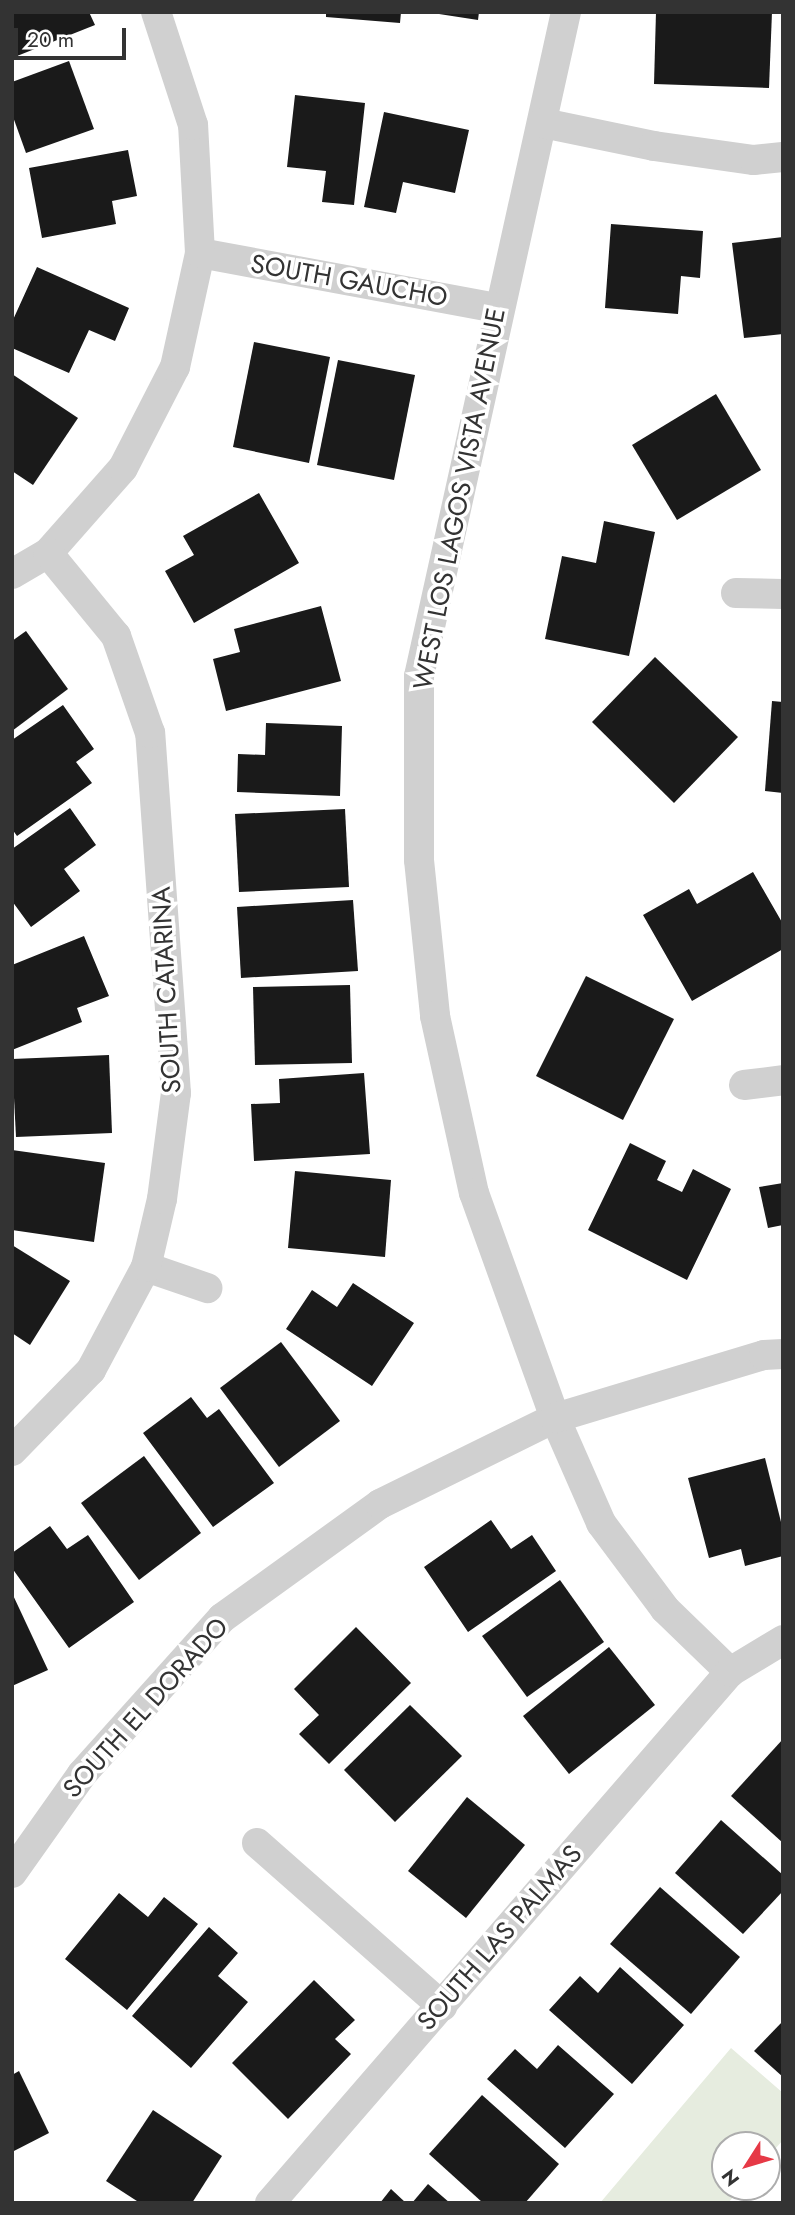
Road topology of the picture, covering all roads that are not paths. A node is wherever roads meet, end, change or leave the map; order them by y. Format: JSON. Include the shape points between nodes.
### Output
{"nodes":[{"id":1,"x":156,"y":12,"type":"edge"},
{"id":2,"x":566,"y":12,"type":"edge"},
{"id":3,"x":543,"y":123,"type":"junction"},
{"id":4,"x":783,"y":157,"type":"edge"},
{"id":5,"x":200,"y":253,"type":"junction"},
{"id":6,"x":498,"y":308,"type":"junction"},
{"id":7,"x":48,"y":552,"type":"junction"},
{"id":8,"x":12,"y":574,"type":"edge"},
{"id":9,"x":736,"y":593,"type":"dead end"},
{"id":10,"x":783,"y":594,"type":"edge"},
{"id":11,"x":783,"y":1080,"type":"edge"},
{"id":12,"x":744,"y":1085,"type":"dead end"},
{"id":13,"x":146,"y":1267,"type":"junction"},
{"id":14,"x":207,"y":1288,"type":"dead end"},
{"id":15,"x":783,"y":1354,"type":"edge"},
{"id":16,"x":555,"y":1418,"type":"junction"},
{"id":17,"x":12,"y":1451,"type":"edge"},
{"id":18,"x":783,"y":1640,"type":"edge"},
{"id":19,"x":730,"y":1672,"type":"junction"},
{"id":20,"x":257,"y":1843,"type":"dead end"},
{"id":21,"x":12,"y":1873,"type":"edge"},
{"id":22,"x":442,"y":2007,"type":"junction"},
{"id":23,"x":270,"y":2203,"type":"edge"}],
"edges":[{"from":1,"to":5,"type":"street","via":[[193,125]]},
{"from":2,"to":3,"type":"street","name":"WEST LOS LAGOS VISTA AVENUE"},
{"from":3,"to":4,"type":"street","via":[[729,157]]},
{"from":3,"to":6,"type":"street","name":"WEST LOS LAGOS VISTA AVENUE"},
{"from":5,"to":6,"type":"street","name":"SOUTH GAUCHO"},
{"from":5,"to":7,"type":"street","via":[[175,367],[123,468]]},
{"from":6,"to":16,"type":"street","name":"WEST LOS LAGOS VISTA AVENUE","via":[[419,676],[419,860],[436,1016],[474,1193]]},
{"from":7,"to":8,"type":"street"},
{"from":7,"to":13,"type":"street","name":"SOUTH CATARINA","via":[[116,636],[150,733],[176,1093],[162,1199]]},
{"from":9,"to":10,"type":"street"},
{"from":11,"to":12,"type":"street"},
{"from":13,"to":14,"type":"street"},
{"from":13,"to":17,"type":"street","name":"SOUTH CATARINA","via":[[91,1370]]},
{"from":15,"to":16,"type":"street","name":"SOUTH EL DORADO","via":[[764,1355]]},
{"from":16,"to":19,"type":"street","name":"WEST LOS LAGOS VISTA AVENUE","via":[[601,1523],[665,1609]]},
{"from":16,"to":21,"type":"street","name":"SOUTH EL DORADO","via":[[380,1504],[222,1618],[82,1774]]},
{"from":18,"to":19,"type":"street","name":"SOUTH LAS PALMAS"},
{"from":19,"to":22,"type":"street","name":"SOUTH LAS PALMAS"},
{"from":20,"to":22,"type":"street"},
{"from":22,"to":23,"type":"street","name":"SOUTH LAS PALMAS"}]}
